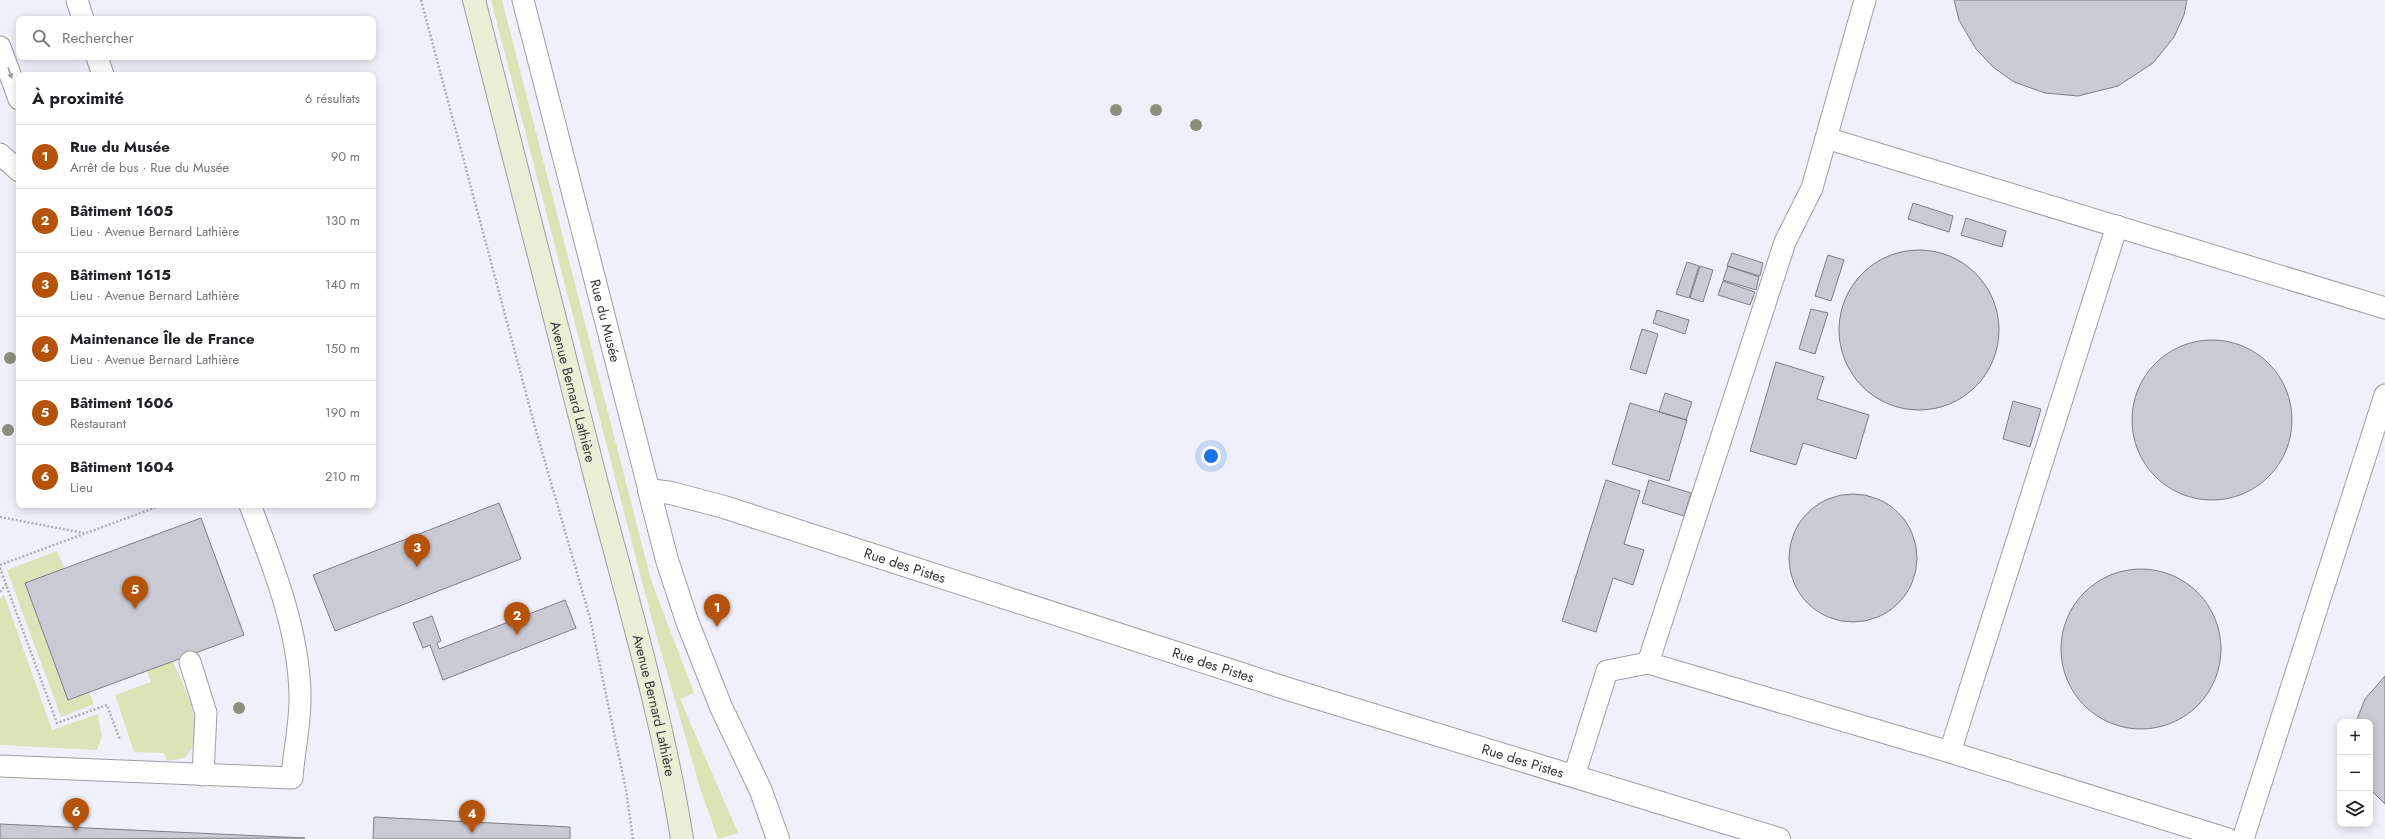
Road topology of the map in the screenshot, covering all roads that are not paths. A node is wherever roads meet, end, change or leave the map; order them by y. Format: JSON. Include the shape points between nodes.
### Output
{"nodes":[{"id":1,"x":77,"y":0,"type":"edge"},
{"id":2,"x":474,"y":0,"type":"edge"},
{"id":3,"x":523,"y":0,"type":"edge"},
{"id":4,"x":1865,"y":0,"type":"edge"},
{"id":5,"x":82,"y":16,"type":"edge"},
{"id":6,"x":0,"y":47,"type":"edge"},
{"id":7,"x":98,"y":60,"type":"edge"},
{"id":8,"x":102,"y":72,"type":"edge"},
{"id":9,"x":16,"y":91,"type":"edge"},
{"id":10,"x":0,"y":95,"type":"edge"},
{"id":11,"x":16,"y":109,"type":"edge"},
{"id":12,"x":1826,"y":138,"type":"junction"},
{"id":13,"x":0,"y":154,"type":"edge"},
{"id":14,"x":16,"y":168,"type":"edge"},
{"id":15,"x":2117,"y":226,"type":"junction"},
{"id":16,"x":2385,"y":308,"type":"edge"},
{"id":17,"x":2385,"y":395,"type":"edge"},
{"id":18,"x":649,"y":490,"type":"junction"},
{"id":19,"x":251,"y":508,"type":"edge"},
{"id":20,"x":190,"y":662,"type":"dead end"},
{"id":21,"x":1648,"y":663,"type":"junction"},
{"id":22,"x":1950,"y":752,"type":"junction"},
{"id":23,"x":0,"y":766,"type":"edge"},
{"id":24,"x":203,"y":775,"type":"junction"},
{"id":25,"x":1574,"y":776,"type":"junction"},
{"id":26,"x":673,"y":783,"type":"junction"},
{"id":27,"x":682,"y":839,"type":"edge"},
{"id":28,"x":693,"y":839,"type":"edge"},
{"id":29,"x":778,"y":839,"type":"edge"},
{"id":30,"x":1779,"y":839,"type":"edge"},
{"id":31,"x":2228,"y":839,"type":"edge"},
{"id":32,"x":2243,"y":839,"type":"edge"}],
"edges":[{"from":1,"to":5,"type":"lane"},
{"from":2,"to":26,"type":"main road","name":"Avenue Bernard Lathière"},
{"from":3,"to":18,"type":"lane","name":"Rue du Musée"},
{"from":4,"to":12,"type":"lane"},
{"from":6,"to":9,"type":"lane","one_way":true},
{"from":7,"to":8,"type":"lane"},
{"from":10,"to":11,"type":"lane"},
{"from":12,"to":15,"type":"lane"},
{"from":12,"to":21,"type":"lane","via":[[1812,188],[1785,242]]},
{"from":13,"to":14,"type":"lane"},
{"from":15,"to":16,"type":"lane"},
{"from":15,"to":22,"type":"lane"},
{"from":17,"to":32,"type":"lane"},
{"from":18,"to":25,"type":"street","name":"Rue des Pistes","via":[[724,507],[1288,689]]},
{"from":18,"to":29,"type":"street","name":"Rue du Musée","via":[[667,560],[687,621],[722,707],[761,791]]},
{"from":19,"to":24,"type":"lane","via":[[282,590],[297,654],[300,694],[292,778]]},
{"from":20,"to":24,"type":"lane","via":[[206,713]]},
{"from":21,"to":22,"type":"lane"},
{"from":21,"to":25,"type":"lane","via":[[1607,671]]},
{"from":22,"to":31,"type":"lane"},
{"from":23,"to":24,"type":"lane"},
{"from":25,"to":30,"type":"street","name":"Rue des Pistes"},
{"from":26,"to":27,"type":"main road","name":"Avenue Bernard Lathière"},
{"from":26,"to":28,"type":"main road","name":"Avenue Bernard Lathière"}]}
